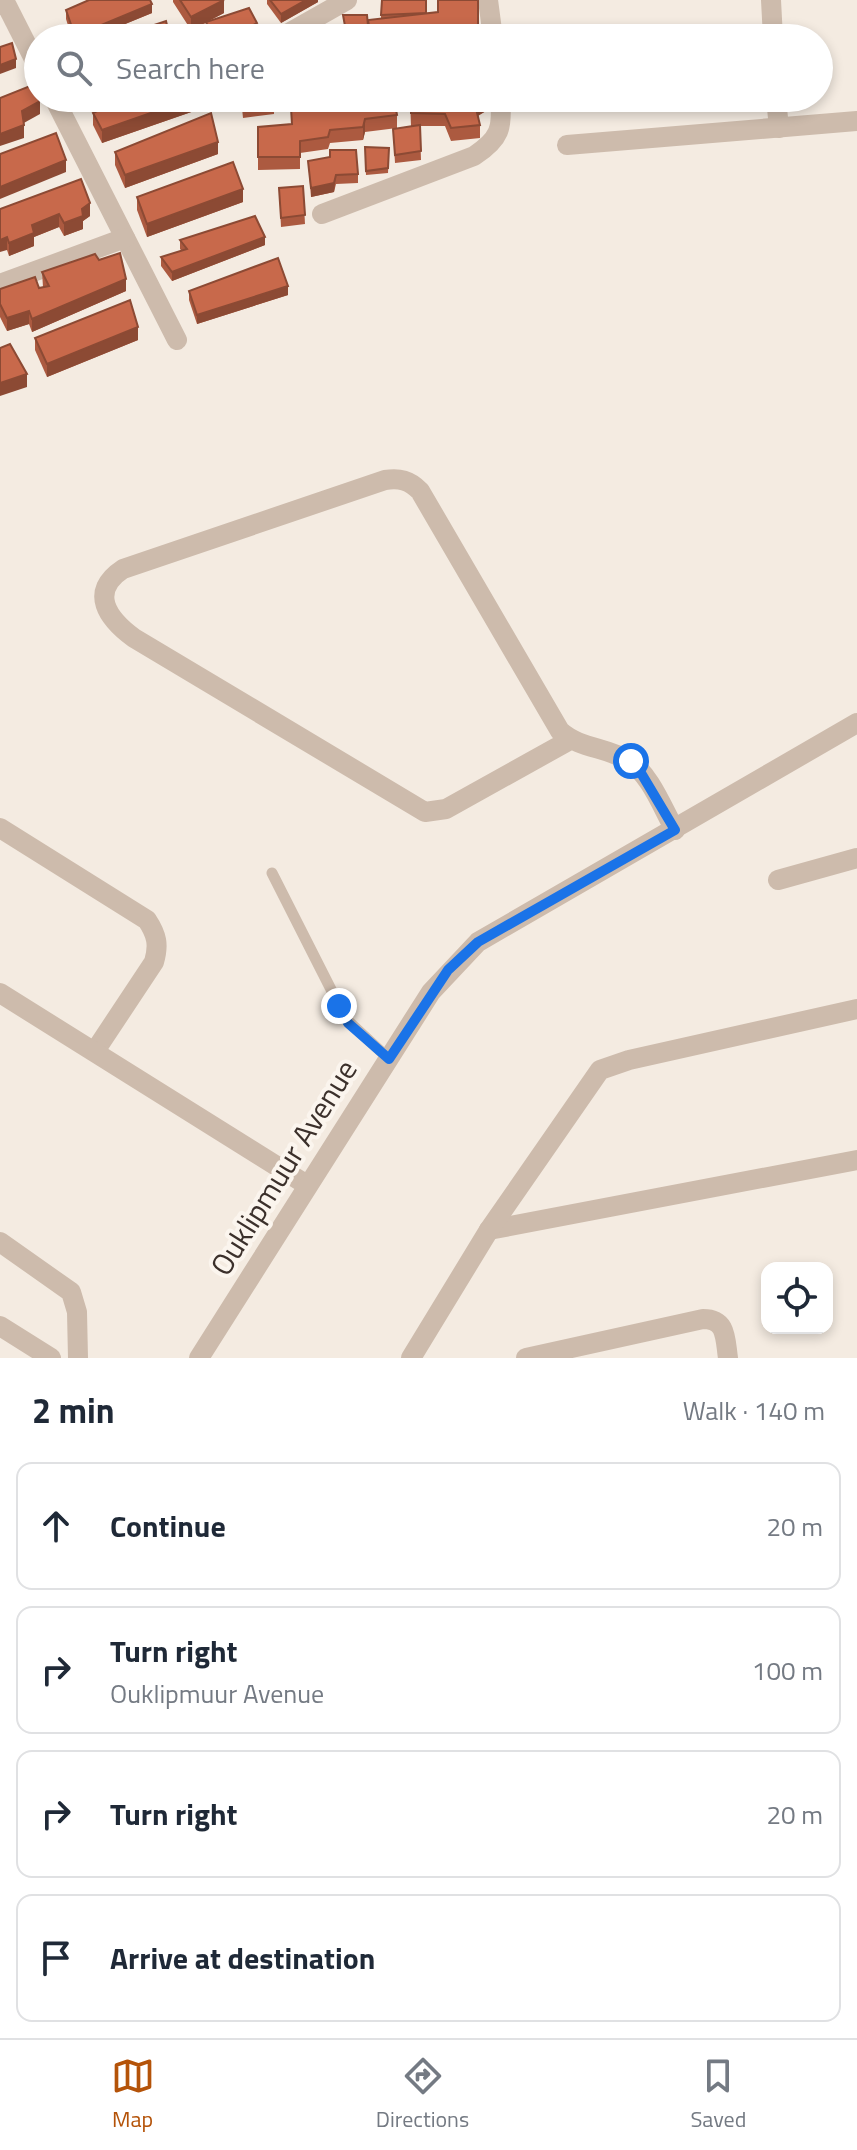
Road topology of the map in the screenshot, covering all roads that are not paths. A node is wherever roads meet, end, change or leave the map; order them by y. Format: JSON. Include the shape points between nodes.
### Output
{"nodes":[{"id":1,"x":4,"y":0,"type":"edge"},
{"id":2,"x":347,"y":0,"type":"edge"},
{"id":3,"x":488,"y":0,"type":"edge"},
{"id":4,"x":771,"y":0,"type":"edge"},
{"id":5,"x":305,"y":24,"type":"edge"},
{"id":6,"x":491,"y":24,"type":"edge"},
{"id":7,"x":772,"y":24,"type":"edge"},
{"id":8,"x":24,"y":39,"type":"edge"},
{"id":9,"x":61,"y":112,"type":"edge"},
{"id":10,"x":502,"y":112,"type":"edge"},
{"id":11,"x":777,"y":112,"type":"edge"},
{"id":12,"x":857,"y":121,"type":"edge"},
{"id":13,"x":779,"y":128,"type":"junction"},
{"id":14,"x":567,"y":145,"type":"dead end"},
{"id":15,"x":322,"y":214,"type":"dead end"},
{"id":16,"x":125,"y":238,"type":"junction"},
{"id":17,"x":0,"y":284,"type":"edge"},
{"id":18,"x":177,"y":340,"type":"dead end"},
{"id":19,"x":857,"y":723,"type":"edge"},
{"id":20,"x":570,"y":740,"type":"junction"},
{"id":21,"x":0,"y":828,"type":"edge"},
{"id":22,"x":675,"y":830,"type":"junction"},
{"id":23,"x":857,"y":858,"type":"edge"},
{"id":24,"x":272,"y":873,"type":"dead end"},
{"id":25,"x":778,"y":880,"type":"dead end"},
{"id":26,"x":0,"y":993,"type":"edge"},
{"id":27,"x":857,"y":1009,"type":"edge"},
{"id":28,"x":95,"y":1051,"type":"junction"},
{"id":29,"x":389,"y":1059,"type":"junction"},
{"id":30,"x":857,"y":1160,"type":"edge"},
{"id":31,"x":307,"y":1185,"type":"junction"},
{"id":32,"x":489,"y":1230,"type":"junction"},
{"id":33,"x":0,"y":1242,"type":"edge"},
{"id":34,"x":0,"y":1326,"type":"edge"},
{"id":35,"x":51,"y":1358,"type":"edge"},
{"id":36,"x":78,"y":1358,"type":"edge"},
{"id":37,"x":199,"y":1358,"type":"edge"},
{"id":38,"x":411,"y":1358,"type":"edge"},
{"id":39,"x":526,"y":1358,"type":"edge"},
{"id":40,"x":728,"y":1358,"type":"edge"}],
"edges":[{"from":1,"to":8,"type":"street"},
{"from":2,"to":5,"type":"street"},
{"from":3,"to":6,"type":"street"},
{"from":4,"to":7,"type":"street"},
{"from":9,"to":16,"type":"street"},
{"from":10,"to":15,"type":"street","via":[[500,136],[474,156]]},
{"from":11,"to":13,"type":"street"},
{"from":12,"to":13,"type":"street"},
{"from":13,"to":14,"type":"street"},
{"from":16,"to":17,"type":"street"},
{"from":16,"to":18,"type":"street"},
{"from":19,"to":22,"type":"street","name":"Ouklipmuur Avenue"},
{"from":20,"to":20,"type":"street","via":[[420,491],[399,478],[123,569],[105,589],[111,618],[134,638],[425,812],[446,809]]},
{"from":20,"to":22,"type":"street","via":[[631,761]]},
{"from":21,"to":28,"type":"street","via":[[147,920],[154,931],[154,962]]},
{"from":22,"to":29,"type":"street","name":"Ouklipmuur Avenue","via":[[478,942],[440,981]]},
{"from":23,"to":25,"type":"street"},
{"from":24,"to":29,"type":"lane","via":[[346,1019]]},
{"from":26,"to":28,"type":"street"},
{"from":27,"to":32,"type":"street","via":[[600,1070]]},
{"from":28,"to":31,"type":"street"},
{"from":29,"to":31,"type":"street","name":"Ouklipmuur Avenue"},
{"from":30,"to":32,"type":"street"},
{"from":31,"to":37,"type":"street","name":"Ouklipmuur Avenue"},
{"from":32,"to":38,"type":"street"},
{"from":33,"to":36,"type":"street","via":[[71,1292]]},
{"from":34,"to":35,"type":"street"},
{"from":39,"to":40,"type":"street","via":[[703,1319],[721,1324]]}]}
